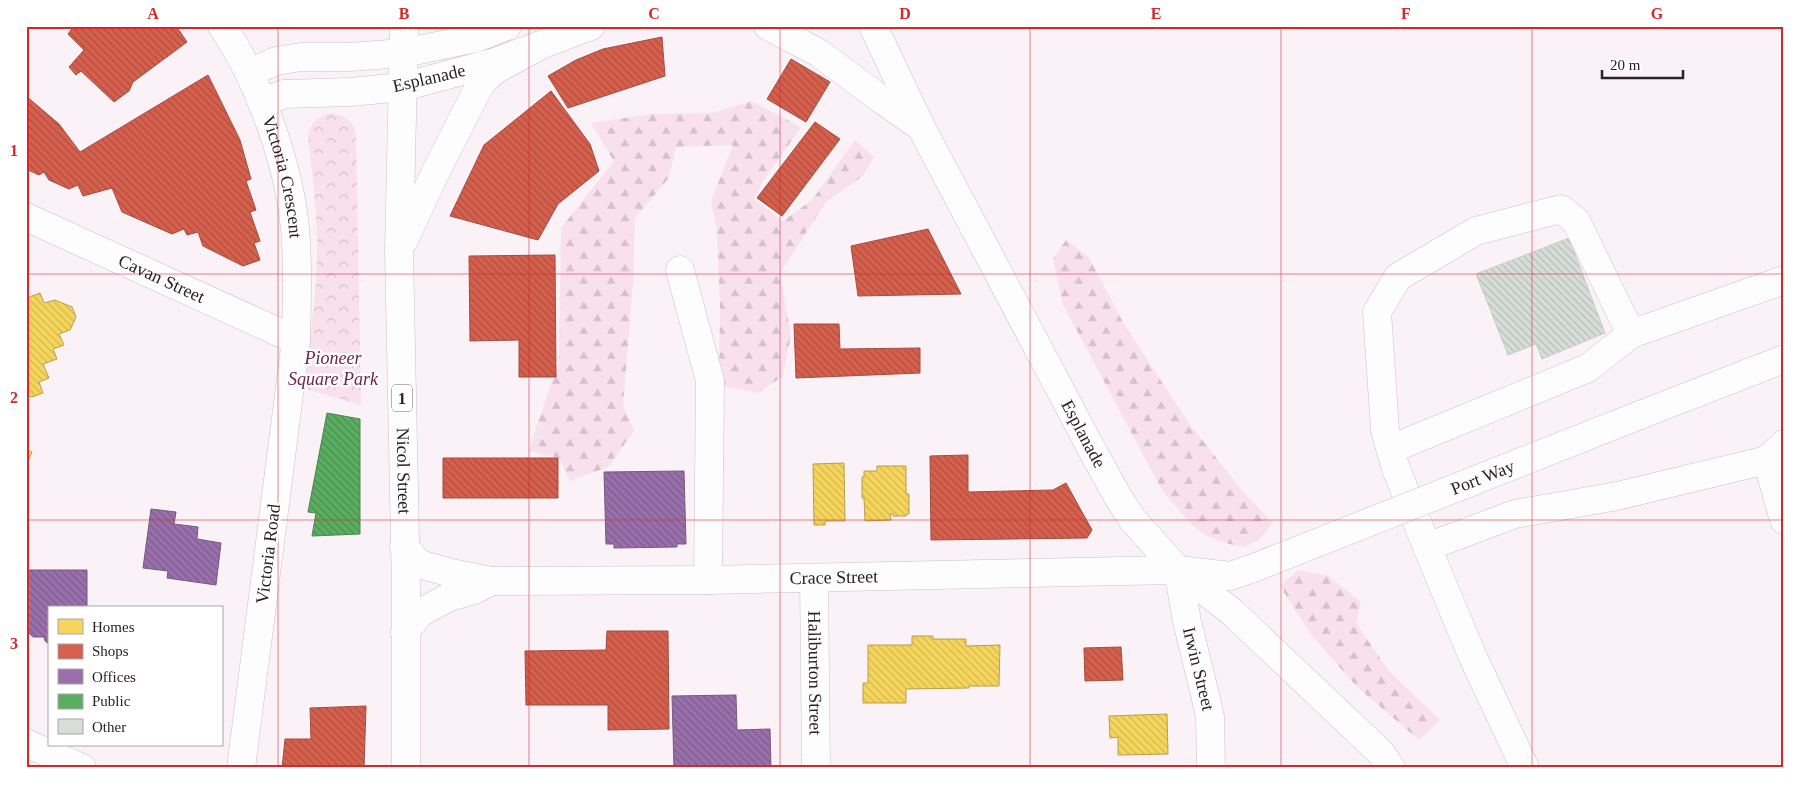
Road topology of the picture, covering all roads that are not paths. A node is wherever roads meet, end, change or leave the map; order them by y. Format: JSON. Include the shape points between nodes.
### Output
{"nodes":[{"id":1,"x":222,"y":26,"type":"edge"},
{"id":2,"x":404,"y":26,"type":"edge"},
{"id":3,"x":507,"y":26,"type":"edge"},
{"id":4,"x":591,"y":26,"type":"edge"},
{"id":5,"x":768,"y":26,"type":"edge"},
{"id":6,"x":873,"y":26,"type":"edge"},
{"id":7,"x":541,"y":45,"type":"junction"},
{"id":8,"x":404,"y":53,"type":"junction"},
{"id":9,"x":249,"y":73,"type":"junction"},
{"id":10,"x":403,"y":87,"type":"junction"},
{"id":11,"x":262,"y":103,"type":"junction"},
{"id":12,"x":921,"y":128,"type":"junction"},
{"id":13,"x":26,"y":216,"type":"edge"},
{"id":14,"x":399,"y":251,"type":"junction"},
{"id":15,"x":680,"y":270,"type":"dead end"},
{"id":16,"x":1784,"y":280,"type":"edge"},
{"id":17,"x":1632,"y":334,"type":"junction"},
{"id":18,"x":296,"y":340,"type":"junction"},
{"id":19,"x":1784,"y":359,"type":"edge"},
{"id":20,"x":1391,"y":449,"type":"junction"},
{"id":21,"x":1775,"y":452,"type":"edge"},
{"id":22,"x":1784,"y":520,"type":"edge"},
{"id":23,"x":404,"y":546,"type":"junction"},
{"id":24,"x":1427,"y":547,"type":"junction"},
{"id":25,"x":1178,"y":570,"type":"junction"},
{"id":26,"x":814,"y":578,"type":"junction"},
{"id":27,"x":708,"y":580,"type":"junction"},
{"id":28,"x":492,"y":581,"type":"junction"},
{"id":29,"x":405,"y":632,"type":"junction"},
{"id":30,"x":26,"y":743,"type":"edge"},
{"id":31,"x":82,"y":768,"type":"edge"},
{"id":32,"x":240,"y":768,"type":"edge"},
{"id":33,"x":406,"y":768,"type":"edge"},
{"id":34,"x":816,"y":768,"type":"edge"},
{"id":35,"x":1211,"y":768,"type":"edge"},
{"id":36,"x":1391,"y":768,"type":"edge"},
{"id":37,"x":1525,"y":768,"type":"edge"}],
"edges":[{"from":1,"to":9,"type":"main road","name":"Victoria Crescent"},
{"from":2,"to":8,"type":"main road","number":"1"},
{"from":3,"to":8,"type":"main road","name":"Esplanade","via":[[476,38]]},
{"from":4,"to":7,"type":"main road","name":"Esplanade"},
{"from":5,"to":12,"type":"main road","via":[[820,52]]},
{"from":6,"to":12,"type":"main road","name":"Esplanade"},
{"from":7,"to":10,"type":"main road","name":"Esplanade","via":[[495,62]]},
{"from":7,"to":14,"type":"main road","via":[[495,70],[481,83]]},
{"from":8,"to":9,"type":"main road","name":"Esplanade","via":[[276,60]]},
{"from":8,"to":10,"type":"main road","name":"Nicol Street","number":"1"},
{"from":9,"to":11,"type":"main road","name":"Victoria Crescent"},
{"from":10,"to":11,"type":"main road","name":"Esplanade","via":[[284,94]]},
{"from":10,"to":14,"type":"main road","name":"Nicol Street","number":"1"},
{"from":11,"to":18,"type":"main road","name":"Victoria Crescent","via":[[290,196],[296,239]]},
{"from":12,"to":25,"type":"main road","name":"Esplanade","via":[[1118,497],[1132,518]]},
{"from":13,"to":18,"type":"main road","name":"Cavan Street"},
{"from":14,"to":23,"type":"main road","name":"Nicol Street","number":"1"},
{"from":15,"to":27,"type":"main road","via":[[710,381]]},
{"from":16,"to":17,"type":"main road"},
{"from":17,"to":20,"type":"main road","via":[[1588,368]]},
{"from":17,"to":20,"type":"main road","via":[[1576,222],[1561,209],[1476,231],[1398,277],[1377,312],[1385,430]]},
{"from":18,"to":32,"type":"main road","name":"Victoria Road"},
{"from":19,"to":25,"type":"main road","name":"Port Way","bridge":true,"via":[[1251,569],[1230,576]]},
{"from":20,"to":24,"type":"main road"},
{"from":21,"to":22,"type":"main road"},
{"from":21,"to":24,"type":"main road","via":[[1618,496],[1515,514]]},
{"from":23,"to":28,"type":"main road","via":[[419,564]]},
{"from":23,"to":29,"type":"main road","name":"Nicol Street","number":"1"},
{"from":24,"to":37,"type":"main road","via":[[1472,655]]},
{"from":25,"to":26,"type":"main road","name":"Crace Street"},
{"from":25,"to":35,"type":"main road","name":"Irwin Street","via":[[1210,717]]},
{"from":25,"to":36,"type":"main road","name":"Esplanade","via":[[1232,612],[1381,753]]},
{"from":26,"to":27,"type":"main road","name":"Crace Street"},
{"from":26,"to":34,"type":"main road","name":"Haliburton Street"},
{"from":27,"to":28,"type":"main road","name":"Crace Street"},
{"from":28,"to":29,"type":"main road","via":[[449,597],[420,613]]},
{"from":29,"to":33,"type":"main road","name":"Nicol Street","number":"1"},
{"from":30,"to":31,"type":"main road"}]}
